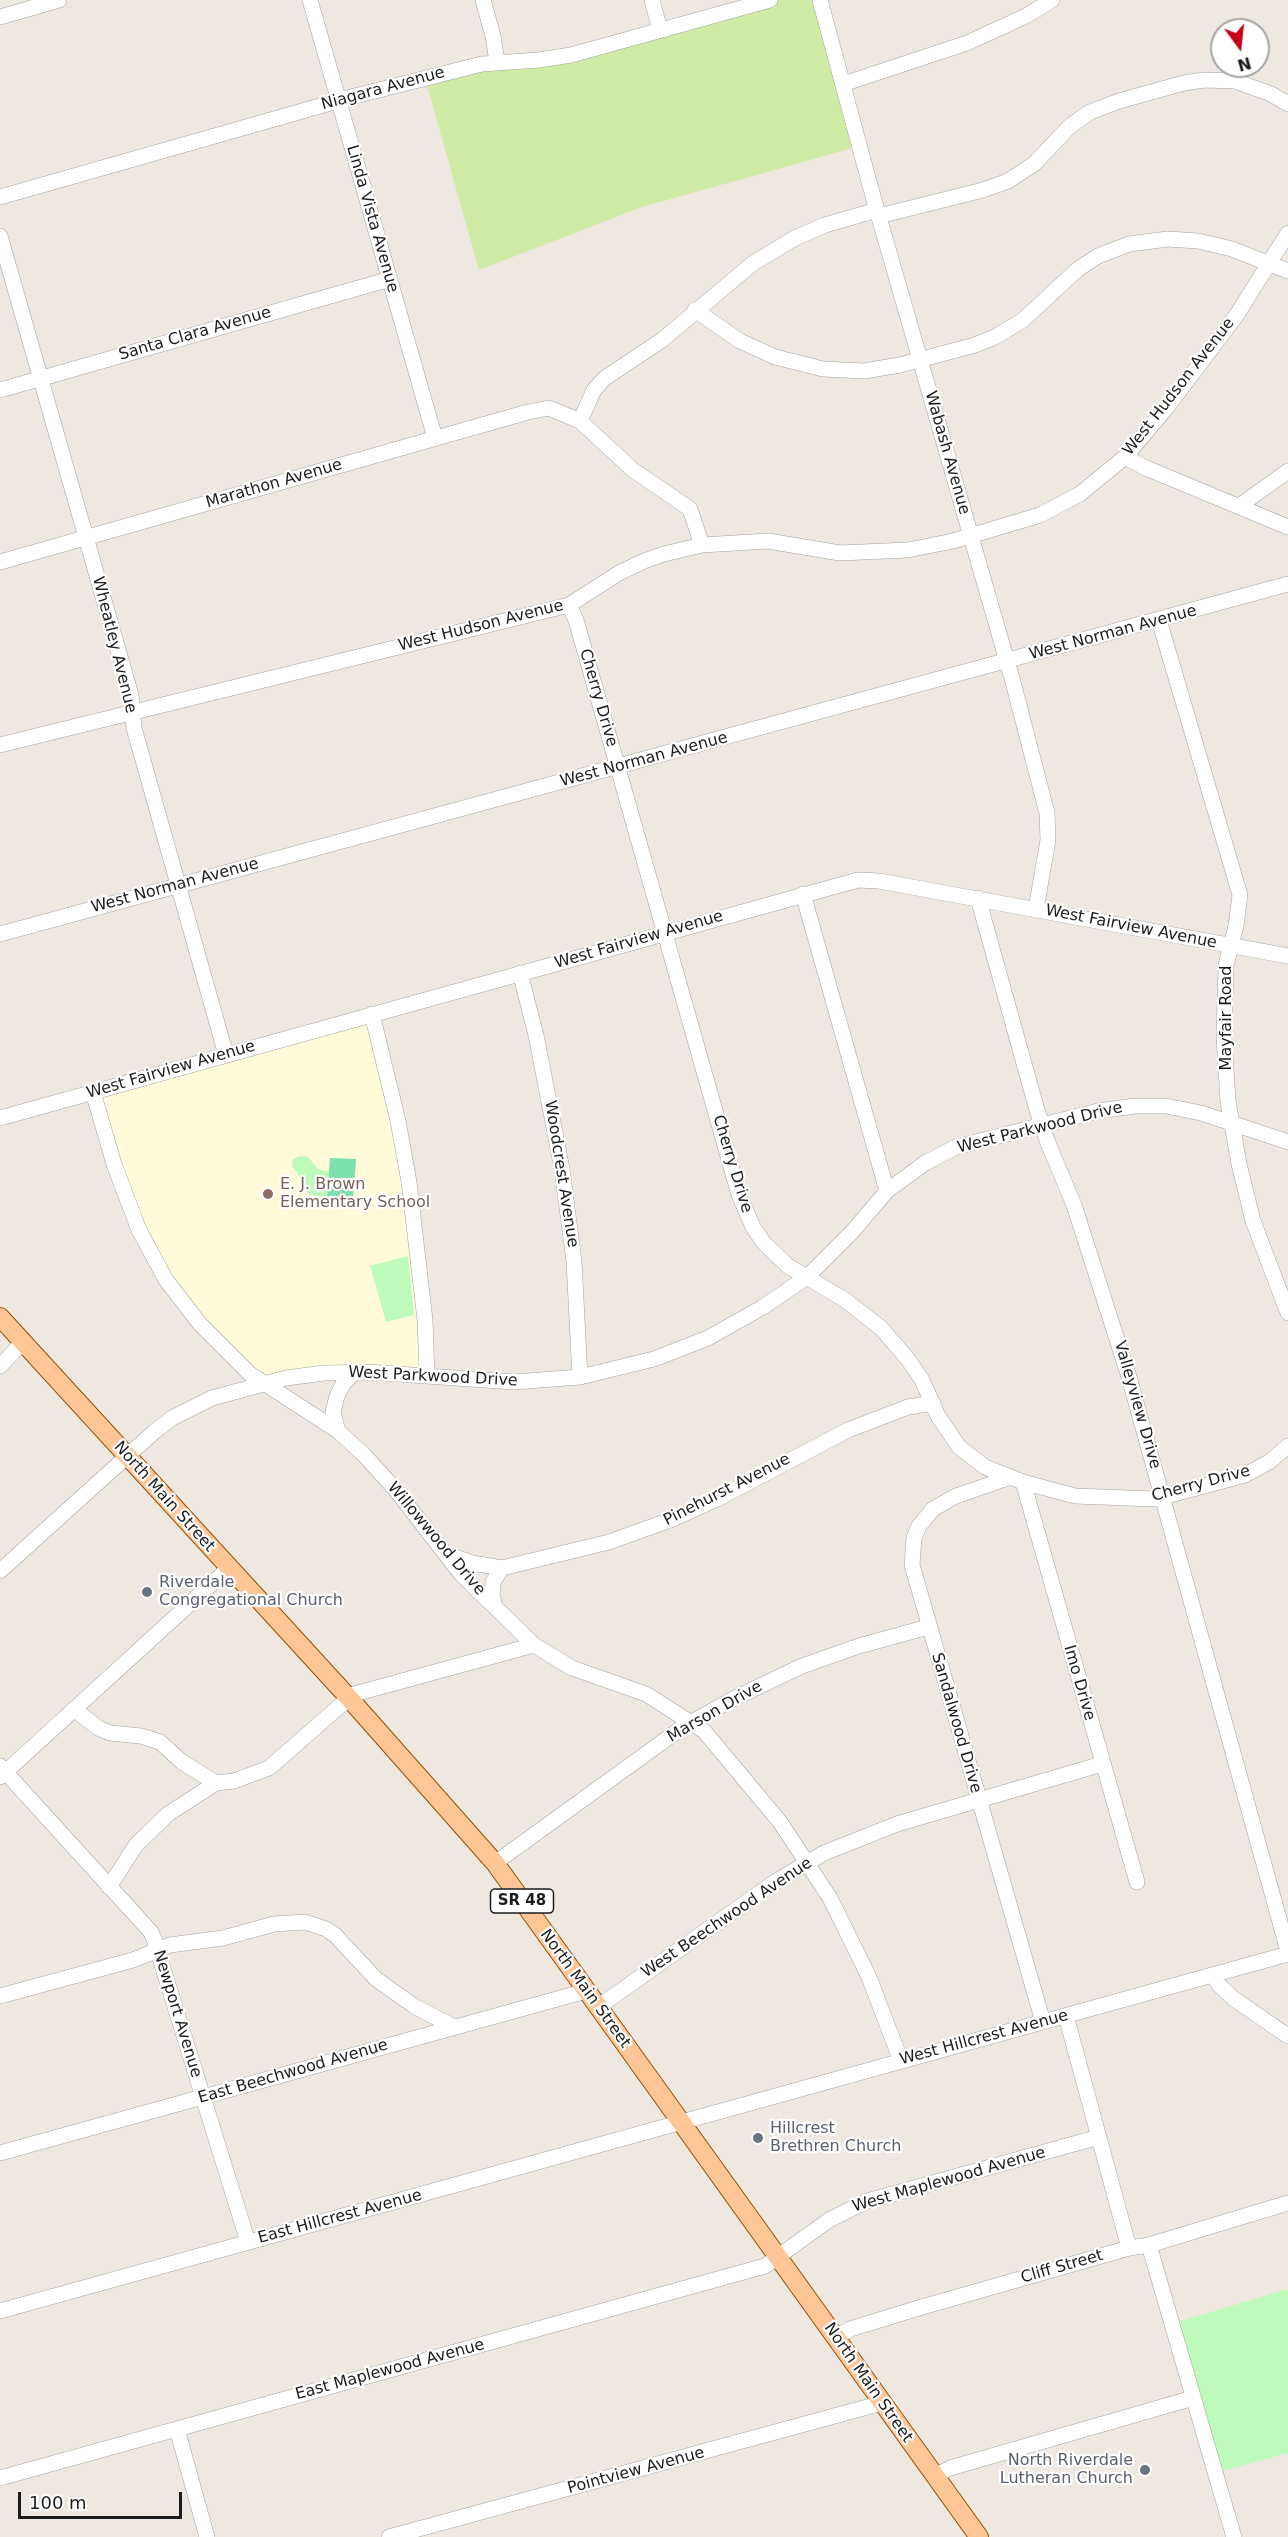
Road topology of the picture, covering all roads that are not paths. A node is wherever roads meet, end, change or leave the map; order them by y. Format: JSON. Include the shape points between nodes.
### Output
{"nodes":[{"id":1,"x":59,"y":0,"type":"edge"},
{"id":2,"x":310,"y":0,"type":"edge"},
{"id":3,"x":483,"y":0,"type":"edge"},
{"id":4,"x":652,"y":0,"type":"edge"},
{"id":5,"x":770,"y":0,"type":"edge"},
{"id":6,"x":820,"y":0,"type":"edge"},
{"id":7,"x":1052,"y":0,"type":"edge"},
{"id":8,"x":0,"y":17,"type":"edge"},
{"id":9,"x":660,"y":30,"type":"junction"},
{"id":10,"x":497,"y":62,"type":"junction"},
{"id":11,"x":843,"y":84,"type":"junction"},
{"id":12,"x":339,"y":100,"type":"junction"},
{"id":13,"x":1288,"y":104,"type":"edge"},
{"id":14,"x":0,"y":196,"type":"edge"},
{"id":15,"x":878,"y":213,"type":"junction"},
{"id":16,"x":1288,"y":233,"type":"edge"},
{"id":17,"x":0,"y":236,"type":"edge"},
{"id":18,"x":1270,"y":264,"type":"junction"},
{"id":19,"x":1288,"y":271,"type":"edge"},
{"id":20,"x":390,"y":279,"type":"junction"},
{"id":21,"x":695,"y":310,"type":"junction"},
{"id":22,"x":921,"y":360,"type":"junction"},
{"id":23,"x":41,"y":378,"type":"junction"},
{"id":24,"x":0,"y":390,"type":"edge"},
{"id":25,"x":580,"y":421,"type":"junction"},
{"id":26,"x":435,"y":438,"type":"junction"},
{"id":27,"x":1125,"y":457,"type":"junction"},
{"id":28,"x":1288,"y":471,"type":"edge"},
{"id":29,"x":1239,"y":506,"type":"junction"},
{"id":30,"x":1288,"y":527,"type":"edge"},
{"id":31,"x":970,"y":536,"type":"junction"},
{"id":32,"x":86,"y":538,"type":"junction"},
{"id":33,"x":702,"y":545,"type":"junction"},
{"id":34,"x":0,"y":562,"type":"edge"},
{"id":35,"x":1288,"y":584,"type":"edge"},
{"id":36,"x":568,"y":605,"type":"junction"},
{"id":37,"x":1159,"y":620,"type":"junction"},
{"id":38,"x":1006,"y":663,"type":"junction"},
{"id":39,"x":133,"y":713,"type":"junction"},
{"id":40,"x":0,"y":745,"type":"edge"},
{"id":41,"x":618,"y":768,"type":"junction"},
{"id":42,"x":178,"y":884,"type":"junction"},
{"id":43,"x":803,"y":894,"type":"junction"},
{"id":44,"x":978,"y":898,"type":"junction"},
{"id":45,"x":1036,"y":909,"type":"junction"},
{"id":46,"x":665,"y":933,"type":"junction"},
{"id":47,"x":0,"y":934,"type":"edge"},
{"id":48,"x":1231,"y":946,"type":"junction"},
{"id":49,"x":1288,"y":956,"type":"edge"},
{"id":50,"x":520,"y":973,"type":"junction"},
{"id":51,"x":372,"y":1014,"type":"junction"},
{"id":52,"x":226,"y":1055,"type":"junction"},
{"id":53,"x":93,"y":1092,"type":"junction"},
{"id":54,"x":0,"y":1118,"type":"edge"},
{"id":55,"x":1232,"y":1123,"type":"junction"},
{"id":56,"x":1042,"y":1125,"type":"junction"},
{"id":57,"x":1288,"y":1142,"type":"edge"},
{"id":58,"x":887,"y":1191,"type":"junction"},
{"id":59,"x":807,"y":1277,"type":"junction"},
{"id":60,"x":1288,"y":1312,"type":"edge"},
{"id":61,"x":0,"y":1317,"type":"edge"},
{"id":62,"x":23,"y":1342,"type":"junction"},
{"id":63,"x":0,"y":1366,"type":"edge"},
{"id":64,"x":355,"y":1372,"type":"junction"},
{"id":65,"x":427,"y":1375,"type":"junction"},
{"id":66,"x":580,"y":1377,"type":"junction"},
{"id":67,"x":265,"y":1383,"type":"junction"},
{"id":68,"x":933,"y":1403,"type":"junction"},
{"id":69,"x":338,"y":1431,"type":"junction"},
{"id":70,"x":1288,"y":1446,"type":"edge"},
{"id":71,"x":127,"y":1456,"type":"junction"},
{"id":72,"x":1017,"y":1480,"type":"junction"},
{"id":73,"x":1163,"y":1497,"type":"junction"},
{"id":74,"x":447,"y":1554,"type":"junction"},
{"id":75,"x":229,"y":1568,"type":"junction"},
{"id":76,"x":502,"y":1568,"type":"junction"},
{"id":77,"x":0,"y":1571,"type":"edge"},
{"id":78,"x":495,"y":1607,"type":"junction"},
{"id":79,"x":928,"y":1627,"type":"junction"},
{"id":80,"x":534,"y":1645,"type":"junction"},
{"id":81,"x":348,"y":1697,"type":"junction"},
{"id":82,"x":74,"y":1709,"type":"junction"},
{"id":83,"x":692,"y":1722,"type":"junction"},
{"id":84,"x":1102,"y":1764,"type":"junction"},
{"id":85,"x":2,"y":1771,"type":"edge"},
{"id":86,"x":216,"y":1783,"type":"junction"},
{"id":87,"x":978,"y":1800,"type":"junction"},
{"id":88,"x":808,"y":1862,"type":"junction"},
{"id":89,"x":495,"y":1863,"type":"junction"},
{"id":90,"x":1137,"y":1882,"type":"dead end"},
{"id":91,"x":109,"y":1887,"type":"junction"},
{"id":92,"x":158,"y":1949,"type":"junction"},
{"id":93,"x":1288,"y":1953,"type":"edge"},
{"id":94,"x":1213,"y":1975,"type":"junction"},
{"id":95,"x":586,"y":1991,"type":"junction"},
{"id":96,"x":0,"y":1996,"type":"edge"},
{"id":97,"x":598,"y":2007,"type":"junction"},
{"id":98,"x":1066,"y":2016,"type":"junction"},
{"id":99,"x":1043,"y":2022,"type":"junction"},
{"id":100,"x":454,"y":2027,"type":"junction"},
{"id":101,"x":1288,"y":2036,"type":"edge"},
{"id":102,"x":900,"y":2061,"type":"junction"},
{"id":103,"x":203,"y":2097,"type":"junction"},
{"id":104,"x":681,"y":2122,"type":"junction"},
{"id":105,"x":1099,"y":2137,"type":"junction"},
{"id":106,"x":0,"y":2153,"type":"edge"},
{"id":107,"x":1288,"y":2203,"type":"edge"},
{"id":108,"x":248,"y":2242,"type":"junction"},
{"id":109,"x":1149,"y":2245,"type":"junction"},
{"id":110,"x":1129,"y":2248,"type":"junction"},
{"id":111,"x":777,"y":2258,"type":"junction"},
{"id":112,"x":0,"y":2311,"type":"edge"},
{"id":113,"x":837,"y":2337,"type":"junction"},
{"id":114,"x":1192,"y":2398,"type":"junction"},
{"id":115,"x":882,"y":2403,"type":"junction"},
{"id":116,"x":177,"y":2429,"type":"junction"},
{"id":117,"x":935,"y":2476,"type":"junction"},
{"id":118,"x":0,"y":2478,"type":"edge"},
{"id":119,"x":441,"y":2530,"type":"edge"},
{"id":120,"x":207,"y":2537,"type":"edge"},
{"id":121,"x":389,"y":2537,"type":"edge"},
{"id":122,"x":979,"y":2537,"type":"edge"},
{"id":123,"x":1234,"y":2537,"type":"edge"}],
"edges":[{"from":1,"to":8,"type":"street"},
{"from":2,"to":12,"type":"street","name":"Linda Vista Avenue"},
{"from":3,"to":10,"type":"street"},
{"from":4,"to":9,"type":"street"},
{"from":5,"to":9,"type":"street","name":"Niagara Avenue"},
{"from":6,"to":11,"type":"street","name":"Wabash Avenue"},
{"from":7,"to":11,"type":"street","via":[[967,44]]},
{"from":9,"to":10,"type":"street","name":"Niagara Avenue","via":[[571,55]]},
{"from":10,"to":12,"type":"street","name":"Niagara Avenue"},
{"from":11,"to":15,"type":"street","name":"Wabash Avenue"},
{"from":12,"to":14,"type":"street","name":"Niagara Avenue"},
{"from":12,"to":20,"type":"street","name":"Linda Vista Avenue"},
{"from":13,"to":15,"type":"street","via":[[1235,81],[1184,83],[1090,112],[1070,126],[1034,164],[1008,181]]},
{"from":15,"to":21,"type":"street","via":[[825,225],[773,250]]},
{"from":15,"to":22,"type":"street","name":"Wabash Avenue"},
{"from":16,"to":18,"type":"street","name":"West Hudson Avenue"},
{"from":17,"to":23,"type":"street","name":"Wheatley Avenue"},
{"from":18,"to":19,"type":"street"},
{"from":18,"to":22,"type":"street","via":[[1198,241],[1168,239],[1130,244],[1098,256],[1078,269],[1023,320],[995,337]]},
{"from":18,"to":27,"type":"street","name":"West Hudson Avenue","via":[[1198,369]]},
{"from":20,"to":23,"type":"street","name":"Santa Clara Avenue"},
{"from":20,"to":26,"type":"street","name":"Linda Vista Avenue"},
{"from":21,"to":22,"type":"street","via":[[748,345],[796,364],[864,371]]},
{"from":21,"to":25,"type":"street","via":[[662,340],[605,378],[594,390]]},
{"from":22,"to":31,"type":"street","name":"Wabash Avenue"},
{"from":23,"to":24,"type":"street","name":"Santa Clara Avenue"},
{"from":23,"to":32,"type":"street","name":"Wheatley Avenue"},
{"from":25,"to":26,"type":"street","name":"Marathon Avenue","via":[[549,408]]},
{"from":25,"to":33,"type":"street","via":[[633,470],[690,509]]},
{"from":26,"to":32,"type":"street","name":"Marathon Avenue"},
{"from":27,"to":29,"type":"street"},
{"from":27,"to":31,"type":"street","name":"West Hudson Avenue","via":[[1080,494],[1056,508]]},
{"from":28,"to":29,"type":"street"},
{"from":29,"to":30,"type":"street"},
{"from":31,"to":33,"type":"street","name":"West Hudson Avenue","via":[[874,553],[768,541]]},
{"from":31,"to":38,"type":"street","name":"Wabash Avenue"},
{"from":32,"to":34,"type":"street","name":"Marathon Avenue"},
{"from":32,"to":39,"type":"street","name":"Wheatley Avenue"},
{"from":33,"to":36,"type":"street","name":"West Hudson Avenue","via":[[644,561]]},
{"from":35,"to":37,"type":"street","name":"West Norman Avenue"},
{"from":36,"to":39,"type":"street","name":"West Hudson Avenue"},
{"from":36,"to":41,"type":"street","name":"Cherry Drive","via":[[576,620]]},
{"from":37,"to":38,"type":"street","name":"West Norman Avenue"},
{"from":37,"to":48,"type":"street","name":"Mayfair Road","via":[[1240,895]]},
{"from":38,"to":41,"type":"street","name":"West Norman Avenue"},
{"from":38,"to":45,"type":"street","name":"Wabash Avenue","via":[[1047,813],[1048,840]]},
{"from":39,"to":40,"type":"street","name":"West Hudson Avenue"},
{"from":39,"to":42,"type":"street","name":"Wheatley Avenue"},
{"from":41,"to":42,"type":"street","name":"West Norman Avenue"},
{"from":41,"to":46,"type":"street","name":"Cherry Drive"},
{"from":42,"to":47,"type":"street","name":"West Norman Avenue"},
{"from":42,"to":52,"type":"street","name":"Wheatley Avenue"},
{"from":43,"to":44,"type":"street","name":"West Fairview Avenue","via":[[849,881],[868,880]]},
{"from":43,"to":46,"type":"street","name":"West Fairview Avenue"},
{"from":43,"to":58,"type":"street"},
{"from":44,"to":45,"type":"street","name":"West Fairview Avenue"},
{"from":44,"to":56,"type":"street","name":"Valleyview Drive"},
{"from":45,"to":48,"type":"street","name":"West Fairview Avenue"},
{"from":46,"to":50,"type":"street","name":"West Fairview Avenue"},
{"from":46,"to":59,"type":"street","name":"Cherry Drive","via":[[744,1209],[774,1254]]},
{"from":48,"to":49,"type":"street","name":"West Fairview Avenue"},
{"from":48,"to":55,"type":"street","name":"Mayfair Road","via":[[1226,965],[1224,1025]]},
{"from":50,"to":51,"type":"street","name":"West Fairview Avenue"},
{"from":50,"to":66,"type":"street","name":"Woodcrest Avenue","via":[[562,1169],[574,1261]]},
{"from":51,"to":52,"type":"street","name":"West Fairview Avenue"},
{"from":51,"to":65,"type":"street","via":[[409,1182],[425,1320]]},
{"from":52,"to":53,"type":"street","name":"West Fairview Avenue"},
{"from":53,"to":54,"type":"street","name":"West Fairview Avenue"},
{"from":53,"to":67,"type":"street","name":"Willowwood Drive","via":[[128,1205],[158,1266],[200,1324],[250,1374]]},
{"from":55,"to":56,"type":"street","name":"West Parkwood Drive","via":[[1177,1108],[1135,1106]]},
{"from":55,"to":57,"type":"street","name":"West Parkwood Drive"},
{"from":55,"to":60,"type":"street","name":"Mayfair Road","via":[[1253,1221]]},
{"from":56,"to":58,"type":"street","name":"West Parkwood Drive","via":[[956,1147],[925,1163]]},
{"from":56,"to":73,"type":"street","name":"Valleyview Drive","via":[[1105,1298]]},
{"from":58,"to":59,"type":"street","name":"West Parkwood Drive"},
{"from":59,"to":66,"type":"street","name":"West Parkwood Drive","via":[[708,1338],[654,1359]]},
{"from":59,"to":68,"type":"street","name":"Cherry Drive","via":[[853,1305],[881,1328],[907,1358]]},
{"from":61,"to":62,"type":"main road","name":"North Main Street","number":"SR 48"},
{"from":62,"to":63,"type":"street"},
{"from":62,"to":71,"type":"main road","name":"North Main Street","number":"SR 48"},
{"from":64,"to":65,"type":"street","name":"West Parkwood Drive"},
{"from":64,"to":67,"type":"street","name":"West Parkwood Drive"},
{"from":64,"to":69,"type":"street","via":[[337,1396],[333,1412]]},
{"from":65,"to":66,"type":"street","name":"West Parkwood Drive","via":[[514,1382]]},
{"from":67,"to":69,"type":"street","name":"Willowwood Drive"},
{"from":67,"to":71,"type":"street","name":"West Parkwood Drive","via":[[192,1407]]},
{"from":68,"to":72,"type":"street","name":"Cherry Drive","via":[[959,1447],[985,1467]]},
{"from":68,"to":76,"type":"street","name":"Pinehurst Avenue","via":[[908,1407],[848,1430],[717,1499],[640,1532]]},
{"from":69,"to":74,"type":"street","name":"Willowwood Drive","via":[[381,1473]]},
{"from":70,"to":73,"type":"street","name":"Cherry Drive","via":[[1245,1475]]},
{"from":71,"to":75,"type":"main road","name":"North Main Street","number":"SR 48"},
{"from":71,"to":77,"type":"street","name":"West Parkwood Drive"},
{"from":72,"to":73,"type":"street","name":"Cherry Drive","via":[[1075,1496]]},
{"from":72,"to":79,"type":"street","name":"Sandalwood Drive","via":[[944,1501],[919,1526],[912,1548],[912,1565]]},
{"from":72,"to":84,"type":"street","name":"Imo Drive"},
{"from":73,"to":93,"type":"street","name":"Valleyview Drive"},
{"from":74,"to":76,"type":"street","name":"Pinehurst Avenue"},
{"from":74,"to":78,"type":"street","name":"Willowwood Drive","via":[[461,1574]]},
{"from":75,"to":81,"type":"main road","name":"North Main Street","number":"SR 48"},
{"from":75,"to":82,"type":"street"},
{"from":76,"to":78,"type":"street","via":[[493,1582]]},
{"from":78,"to":80,"type":"street","name":"Willowwood Drive"},
{"from":79,"to":83,"type":"street","name":"Marson Drive","via":[[802,1666]]},
{"from":79,"to":87,"type":"street","name":"Sandalwood Drive"},
{"from":80,"to":81,"type":"street"},
{"from":80,"to":83,"type":"street","name":"Willowwood Drive","via":[[572,1668],[646,1694]]},
{"from":81,"to":86,"type":"street","via":[[269,1768]]},
{"from":81,"to":89,"type":"main road","name":"North Main Street","number":"SR 48"},
{"from":82,"to":85,"type":"street"},
{"from":82,"to":86,"type":"street","via":[[110,1733],[159,1742]]},
{"from":83,"to":88,"type":"street","name":"Willowwood Drive","via":[[752,1786]]},
{"from":83,"to":89,"type":"street","name":"Marson Drive"},
{"from":84,"to":87,"type":"street","name":"West Beechwood Avenue"},
{"from":84,"to":90,"type":"street","name":"Imo Drive"},
{"from":85,"to":91,"type":"street","name":"Newport Avenue"},
{"from":86,"to":91,"type":"street","via":[[149,1830]]},
{"from":87,"to":88,"type":"street","name":"West Beechwood Avenue","via":[[897,1824]]},
{"from":87,"to":99,"type":"street","name":"Sandalwood Drive"},
{"from":88,"to":97,"type":"street","name":"West Beechwood Avenue"},
{"from":88,"to":102,"type":"street","name":"Willowwood Drive","via":[[869,1977]]},
{"from":89,"to":95,"type":"main road","name":"North Main Street","number":"SR 48"},
{"from":91,"to":92,"type":"street","name":"Newport Avenue","via":[[151,1932]]},
{"from":92,"to":96,"type":"street","via":[[133,1960]]},
{"from":92,"to":100,"type":"street","via":[[280,1923],[315,1925],[343,1941],[376,1979],[395,1994]]},
{"from":92,"to":103,"type":"street","name":"Newport Avenue"},
{"from":93,"to":94,"type":"street","name":"West Hillcrest Avenue"},
{"from":94,"to":98,"type":"street","name":"West Hillcrest Avenue"},
{"from":94,"to":101,"type":"street","via":[[1234,1999]]},
{"from":95,"to":97,"type":"main road","name":"North Main Street","number":"SR 48"},
{"from":95,"to":100,"type":"street","name":"East Beechwood Avenue"},
{"from":97,"to":104,"type":"main road","name":"North Main Street","number":"SR 48"},
{"from":98,"to":99,"type":"street","name":"West Hillcrest Avenue"},
{"from":98,"to":105,"type":"street"},
{"from":99,"to":102,"type":"street","name":"West Hillcrest Avenue"},
{"from":100,"to":103,"type":"street","name":"East Beechwood Avenue"},
{"from":102,"to":104,"type":"street","name":"West Hillcrest Avenue"},
{"from":103,"to":106,"type":"street","name":"East Beechwood Avenue"},
{"from":103,"to":108,"type":"street","name":"Newport Avenue"},
{"from":104,"to":108,"type":"street","name":"East Hillcrest Avenue"},
{"from":104,"to":111,"type":"main road","name":"North Main Street","number":"SR 48"},
{"from":105,"to":110,"type":"street"},
{"from":105,"to":111,"type":"street","name":"West Maplewood Avenue","via":[[867,2201],[829,2220]]},
{"from":107,"to":109,"type":"street","name":"Cliff Street"},
{"from":108,"to":112,"type":"street","name":"East Hillcrest Avenue"},
{"from":109,"to":110,"type":"street","name":"Cliff Street"},
{"from":109,"to":114,"type":"street"},
{"from":110,"to":113,"type":"street","name":"Cliff Street"},
{"from":111,"to":113,"type":"main road","name":"North Main Street","number":"SR 48"},
{"from":111,"to":116,"type":"street","name":"East Maplewood Avenue","via":[[765,2266]]},
{"from":113,"to":115,"type":"main road","name":"North Main Street","number":"SR 48"},
{"from":114,"to":117,"type":"street","via":[[950,2468]]},
{"from":114,"to":123,"type":"street"},
{"from":115,"to":117,"type":"main road","name":"North Main Street","number":"SR 48"},
{"from":115,"to":119,"type":"street","name":"Pointview Avenue"},
{"from":116,"to":118,"type":"street","name":"East Maplewood Avenue"},
{"from":116,"to":120,"type":"street"},
{"from":117,"to":122,"type":"main road","name":"North Main Street","number":"SR 48"},
{"from":119,"to":121,"type":"street","name":"Pointview Avenue"}]}
